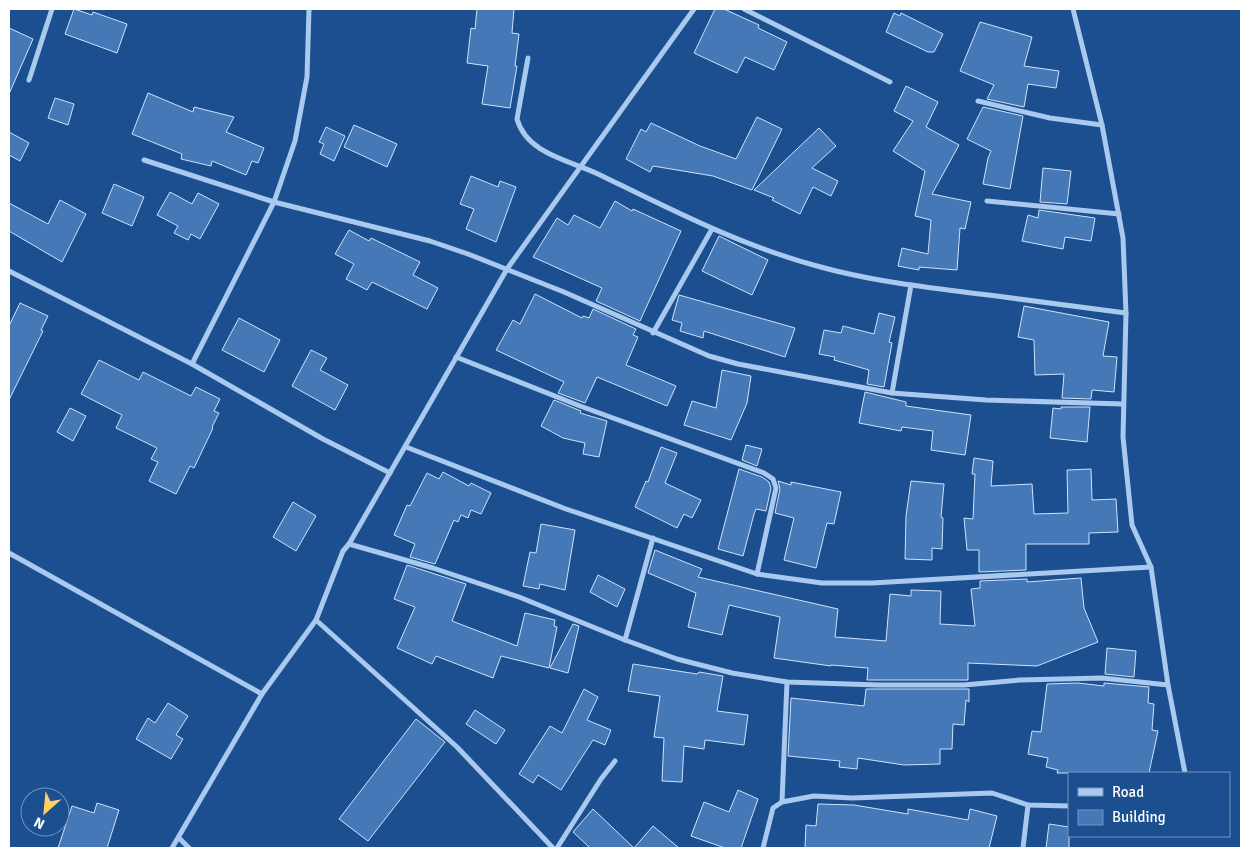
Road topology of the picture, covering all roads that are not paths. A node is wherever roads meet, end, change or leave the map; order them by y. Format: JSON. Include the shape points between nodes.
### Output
{"nodes":[{"id":1,"x":52,"y":9,"type":"edge"},
{"id":2,"x":310,"y":9,"type":"edge"},
{"id":3,"x":694,"y":9,"type":"edge"},
{"id":4,"x":744,"y":9,"type":"edge"},
{"id":5,"x":1073,"y":9,"type":"edge"},
{"id":6,"x":528,"y":58,"type":"dead end"},
{"id":7,"x":29,"y":80,"type":"dead end"},
{"id":8,"x":890,"y":82,"type":"dead end"},
{"id":9,"x":978,"y":101,"type":"dead end"},
{"id":10,"x":1102,"y":125,"type":"junction"},
{"id":11,"x":144,"y":160,"type":"dead end"},
{"id":12,"x":580,"y":165,"type":"junction"},
{"id":13,"x":988,"y":200,"type":"dead end"},
{"id":14,"x":274,"y":202,"type":"junction"},
{"id":15,"x":1119,"y":214,"type":"junction"},
{"id":16,"x":712,"y":229,"type":"junction"},
{"id":17,"x":507,"y":269,"type":"junction"},
{"id":18,"x":9,"y":271,"type":"edge"},
{"id":19,"x":910,"y":285,"type":"junction"},
{"id":20,"x":1126,"y":313,"type":"junction"},
{"id":21,"x":653,"y":332,"type":"junction"},
{"id":22,"x":456,"y":357,"type":"junction"},
{"id":23,"x":192,"y":364,"type":"junction"},
{"id":24,"x":892,"y":393,"type":"junction"},
{"id":25,"x":1123,"y":404,"type":"junction"},
{"id":26,"x":406,"y":447,"type":"junction"},
{"id":27,"x":390,"y":473,"type":"junction"},
{"id":28,"x":653,"y":538,"type":"junction"},
{"id":29,"x":349,"y":544,"type":"junction"},
{"id":30,"x":9,"y":553,"type":"edge"},
{"id":31,"x":1151,"y":567,"type":"junction"},
{"id":32,"x":757,"y":574,"type":"junction"},
{"id":33,"x":316,"y":620,"type":"junction"},
{"id":34,"x":625,"y":640,"type":"junction"},
{"id":35,"x":787,"y":682,"type":"junction"},
{"id":36,"x":1168,"y":685,"type":"junction"},
{"id":37,"x":262,"y":694,"type":"junction"},
{"id":38,"x":615,"y":761,"type":"dead end"},
{"id":39,"x":1185,"y":772,"type":"edge"},
{"id":40,"x":782,"y":802,"type":"junction"},
{"id":41,"x":1028,"y":805,"type":"junction"},
{"id":42,"x":1068,"y":806,"type":"edge"},
{"id":43,"x":179,"y":838,"type":"junction"},
{"id":44,"x":172,"y":848,"type":"edge"},
{"id":45,"x":189,"y":848,"type":"edge"},
{"id":46,"x":553,"y":848,"type":"edge"},
{"id":47,"x":557,"y":848,"type":"edge"},
{"id":48,"x":763,"y":848,"type":"edge"},
{"id":49,"x":1023,"y":848,"type":"edge"}],
"edges":[{"from":1,"to":7,"type":"street"},
{"from":2,"to":14,"type":"street","via":[[305,86],[295,141]]},
{"from":3,"to":12,"type":"street"},
{"from":4,"to":8,"type":"street"},
{"from":5,"to":10,"type":"street"},
{"from":6,"to":12,"type":"street","via":[[517,119],[520,128],[538,148]]},
{"from":9,"to":10,"type":"street","via":[[1050,118]]},
{"from":10,"to":15,"type":"street"},
{"from":11,"to":14,"type":"street"},
{"from":12,"to":16,"type":"street"},
{"from":12,"to":17,"type":"street"},
{"from":13,"to":15,"type":"street"},
{"from":14,"to":17,"type":"street","via":[[430,242]]},
{"from":14,"to":23,"type":"street"},
{"from":15,"to":20,"type":"street"},
{"from":16,"to":19,"type":"street","via":[[817,266]]},
{"from":16,"to":21,"type":"street"},
{"from":17,"to":21,"type":"street"},
{"from":17,"to":22,"type":"street"},
{"from":18,"to":23,"type":"street"},
{"from":19,"to":20,"type":"street"},
{"from":19,"to":24,"type":"street"},
{"from":20,"to":25,"type":"street"},
{"from":21,"to":24,"type":"street","via":[[709,356],[738,364]]},
{"from":22,"to":26,"type":"street"},
{"from":22,"to":32,"type":"street","via":[[773,479],[776,488]]},
{"from":23,"to":27,"type":"street","via":[[323,439]]},
{"from":24,"to":25,"type":"street","via":[[996,401]]},
{"from":25,"to":31,"type":"street","via":[[1122,438],[1132,526]]},
{"from":26,"to":27,"type":"street"},
{"from":26,"to":28,"type":"street","via":[[566,509]]},
{"from":27,"to":29,"type":"street"},
{"from":28,"to":32,"type":"street"},
{"from":28,"to":34,"type":"street"},
{"from":29,"to":33,"type":"street","via":[[343,551]]},
{"from":29,"to":34,"type":"street","via":[[519,597]]},
{"from":30,"to":37,"type":"street"},
{"from":31,"to":32,"type":"street","via":[[872,584],[822,583]]},
{"from":31,"to":36,"type":"street"},
{"from":33,"to":37,"type":"street"},
{"from":33,"to":46,"type":"street","via":[[457,747]]},
{"from":34,"to":35,"type":"street","via":[[677,659]]},
{"from":35,"to":36,"type":"street","via":[[964,685],[1102,678]]},
{"from":35,"to":40,"type":"street"},
{"from":36,"to":39,"type":"street"},
{"from":37,"to":43,"type":"street"},
{"from":38,"to":47,"type":"street"},
{"from":40,"to":41,"type":"street","via":[[814,796],[852,798],[992,793]]},
{"from":40,"to":48,"type":"street","via":[[773,808]]},
{"from":41,"to":42,"type":"street"},
{"from":41,"to":49,"type":"street"},
{"from":43,"to":44,"type":"street"},
{"from":43,"to":45,"type":"street"}]}
